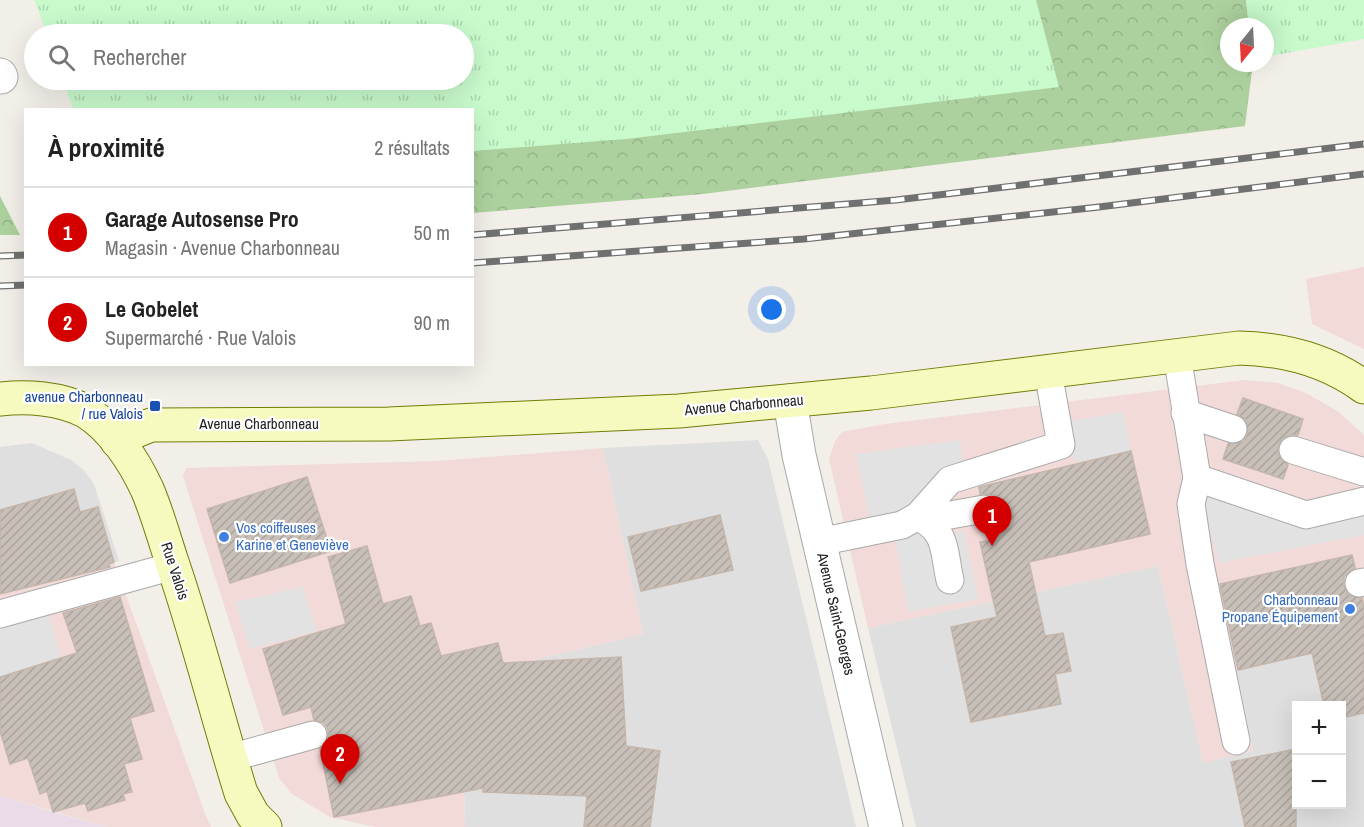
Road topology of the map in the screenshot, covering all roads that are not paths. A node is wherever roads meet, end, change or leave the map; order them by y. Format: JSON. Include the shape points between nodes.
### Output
{"nodes":[{"id":1,"x":1177,"y":355,"type":"junction"},
{"id":2,"x":1048,"y":371,"type":"junction"},
{"id":3,"x":1364,"y":387,"type":"edge"},
{"id":4,"x":0,"y":399,"type":"edge"},
{"id":5,"x":790,"y":401,"type":"junction"},
{"id":6,"x":1185,"y":413,"type":"junction"},
{"id":7,"x":1233,"y":429,"type":"dead end"},
{"id":8,"x":117,"y":441,"type":"junction"},
{"id":9,"x":1293,"y":450,"type":"dead end"},
{"id":10,"x":1364,"y":472,"type":"edge"},
{"id":11,"x":1197,"y":478,"type":"junction"},
{"id":12,"x":1364,"y":501,"type":"edge"},
{"id":13,"x":984,"y":509,"type":"dead end"},
{"id":14,"x":918,"y":516,"type":"junction"},
{"id":15,"x":819,"y":542,"type":"junction"},
{"id":16,"x":173,"y":566,"type":"junction"},
{"id":17,"x":950,"y":580,"type":"dead end"},
{"id":18,"x":0,"y":614,"type":"edge"},
{"id":19,"x":313,"y":735,"type":"dead end"},
{"id":20,"x":1236,"y":741,"type":"dead end"},
{"id":21,"x":230,"y":758,"type":"junction"},
{"id":22,"x":266,"y":827,"type":"edge"},
{"id":23,"x":886,"y":827,"type":"edge"}],
"edges":[{"from":1,"to":2,"type":"street","name":"Avenue Charbonneau"},
{"from":1,"to":3,"type":"street","name":"Avenue Charbonneau","via":[[1239,348],[1281,351],[1307,358]]},
{"from":1,"to":6,"type":"lane"},
{"from":2,"to":5,"type":"street","name":"Avenue Charbonneau"},
{"from":2,"to":14,"type":"lane","via":[[1061,446],[1041,461],[950,480]]},
{"from":4,"to":8,"type":"street","name":"Rue Valois","via":[[17,397],[65,404],[85,412]]},
{"from":5,"to":8,"type":"street","name":"Avenue Charbonneau","via":[[679,411],[389,424],[151,425]]},
{"from":5,"to":15,"type":"street","name":"Avenue Saint-Georges"},
{"from":6,"to":7,"type":"lane"},
{"from":6,"to":11,"type":"lane"},
{"from":8,"to":16,"type":"street","name":"Rue Valois","via":[[147,489]]},
{"from":9,"to":10,"type":"lane"},
{"from":11,"to":12,"type":"lane","via":[[1306,514]]},
{"from":11,"to":20,"type":"lane","via":[[1191,504]]},
{"from":13,"to":14,"type":"lane","via":[[939,517]]},
{"from":14,"to":15,"type":"lane","via":[[902,525]]},
{"from":14,"to":17,"type":"lane","via":[[941,535]]},
{"from":15,"to":23,"type":"street","name":"Avenue Saint-Georges"},
{"from":16,"to":18,"type":"lane"},
{"from":16,"to":21,"type":"street","name":"Rue Valois"},
{"from":19,"to":21,"type":"lane"},
{"from":21,"to":22,"type":"street","name":"Rue Valois","via":[[241,793],[253,815]]}]}
